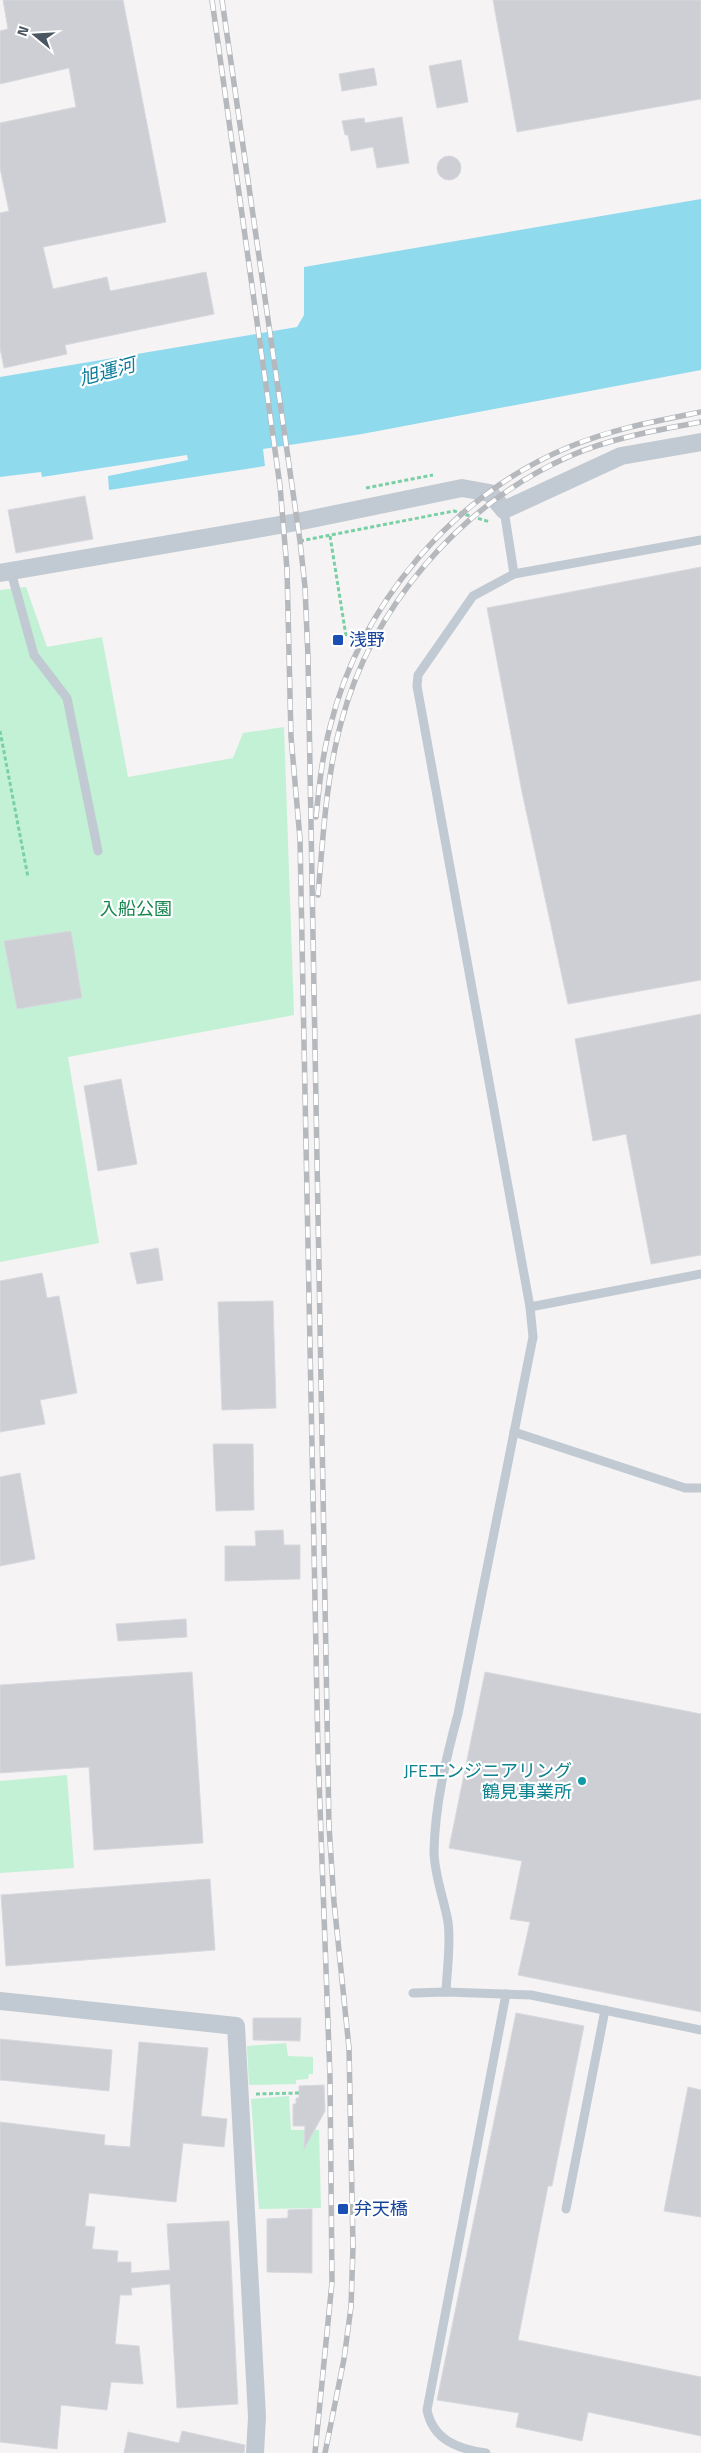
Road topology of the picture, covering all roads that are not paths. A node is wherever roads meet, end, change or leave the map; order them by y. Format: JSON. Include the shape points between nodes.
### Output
{"nodes":[{"id":1,"x":701,"y":442,"type":"edge"},
{"id":2,"x":504,"y":510,"type":"junction"},
{"id":3,"x":701,"y":540,"type":"edge"},
{"id":4,"x":5,"y":572,"type":"edge"},
{"id":5,"x":514,"y":574,"type":"junction"},
{"id":6,"x":98,"y":851,"type":"dead end"},
{"id":7,"x":701,"y":1274,"type":"edge"},
{"id":8,"x":530,"y":1307,"type":"junction"},
{"id":9,"x":514,"y":1432,"type":"junction"},
{"id":10,"x":701,"y":1488,"type":"edge"},
{"id":11,"x":446,"y":1992,"type":"junction"},
{"id":12,"x":413,"y":1993,"type":"dead end"},
{"id":13,"x":506,"y":1994,"type":"junction"},
{"id":14,"x":0,"y":2001,"type":"edge"},
{"id":15,"x":605,"y":2010,"type":"junction"},
{"id":16,"x":701,"y":2030,"type":"edge"},
{"id":17,"x":566,"y":2209,"type":"dead end"},
{"id":18,"x":255,"y":2453,"type":"edge"},
{"id":19,"x":486,"y":2453,"type":"edge"}],
"edges":[{"from":1,"to":2,"type":"street","via":[[621,456]]},
{"from":2,"to":4,"type":"street","via":[[490,493],[462,488],[297,522]]},
{"from":2,"to":5,"type":"lane"},
{"from":3,"to":5,"type":"lane"},
{"from":4,"to":6,"type":"lane","via":[[34,655],[67,698]]},
{"from":5,"to":8,"type":"lane","via":[[473,596],[418,675],[417,686]]},
{"from":7,"to":8,"type":"lane"},
{"from":8,"to":9,"type":"lane","via":[[533,1337]]},
{"from":9,"to":10,"type":"lane","via":[[685,1488]]},
{"from":9,"to":11,"type":"lane","via":[[458,1714],[446,1756],[439,1804],[434,1850],[448,1925]]},
{"from":11,"to":12,"type":"lane"},
{"from":11,"to":13,"type":"lane"},
{"from":13,"to":15,"type":"lane","via":[[532,1995]]},
{"from":13,"to":19,"type":"lane","via":[[427,2410],[430,2423],[446,2442]]},
{"from":14,"to":18,"type":"street","via":[[236,2026],[257,2416]]},
{"from":15,"to":16,"type":"lane"},
{"from":15,"to":17,"type":"lane"}]}
